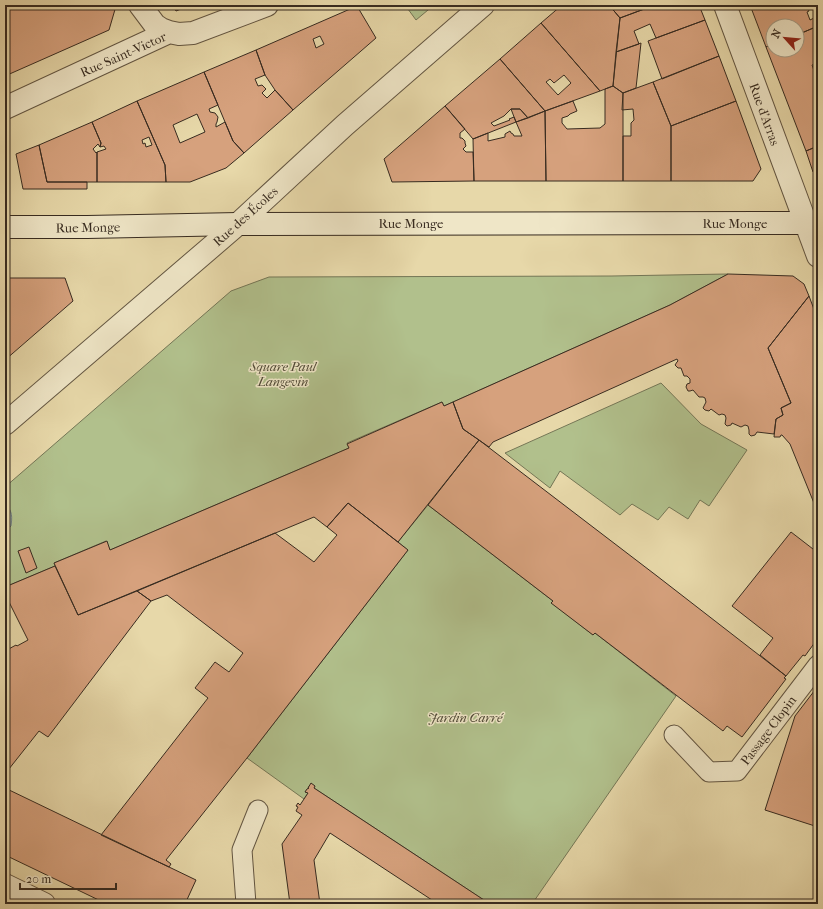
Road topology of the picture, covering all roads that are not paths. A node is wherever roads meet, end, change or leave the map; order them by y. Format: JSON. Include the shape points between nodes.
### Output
{"nodes":[{"id":1,"x":140,"y":5,"type":"edge"},
{"id":2,"x":267,"y":5,"type":"edge"},
{"id":3,"x":483,"y":5,"type":"edge"},
{"id":4,"x":725,"y":5,"type":"edge"},
{"id":5,"x":169,"y":32,"type":"junction"},
{"id":6,"x":5,"y":108,"type":"edge"},
{"id":7,"x":812,"y":223,"type":"edge"},
{"id":8,"x":238,"y":224,"type":"junction"},
{"id":9,"x":5,"y":228,"type":"edge"},
{"id":10,"x":818,"y":256,"type":"edge"},
{"id":11,"x":5,"y":424,"type":"edge"},
{"id":12,"x":818,"y":665,"type":"edge"},
{"id":13,"x":674,"y":736,"type":"dead end"},
{"id":14,"x":258,"y":810,"type":"dead end"},
{"id":15,"x":5,"y":885,"type":"edge"},
{"id":16,"x":44,"y":904,"type":"edge"},
{"id":17,"x":246,"y":904,"type":"edge"}],
"edges":[{"from":1,"to":5,"type":"street","via":[[155,25]]},
{"from":2,"to":5,"type":"street","name":"Rue Saint-Victor","via":[[193,33]]},
{"from":3,"to":8,"type":"street","name":"Rue des Écoles","via":[[335,134]]},
{"from":4,"to":7,"type":"street","name":"Rue d'Arras"},
{"from":5,"to":6,"type":"street","name":"Rue Saint-Victor"},
{"from":7,"to":8,"type":"street","name":"Rue Monge"},
{"from":7,"to":10,"type":"street","name":"Rue d'Arras"},
{"from":8,"to":9,"type":"street","name":"Rue Monge"},
{"from":8,"to":11,"type":"street","name":"Rue des Écoles"},
{"from":12,"to":13,"type":"lane","name":"Passage Clopin","via":[[737,771],[709,772]]},
{"from":14,"to":17,"type":"lane","via":[[242,850]]},
{"from":15,"to":16,"type":"street"}]}
